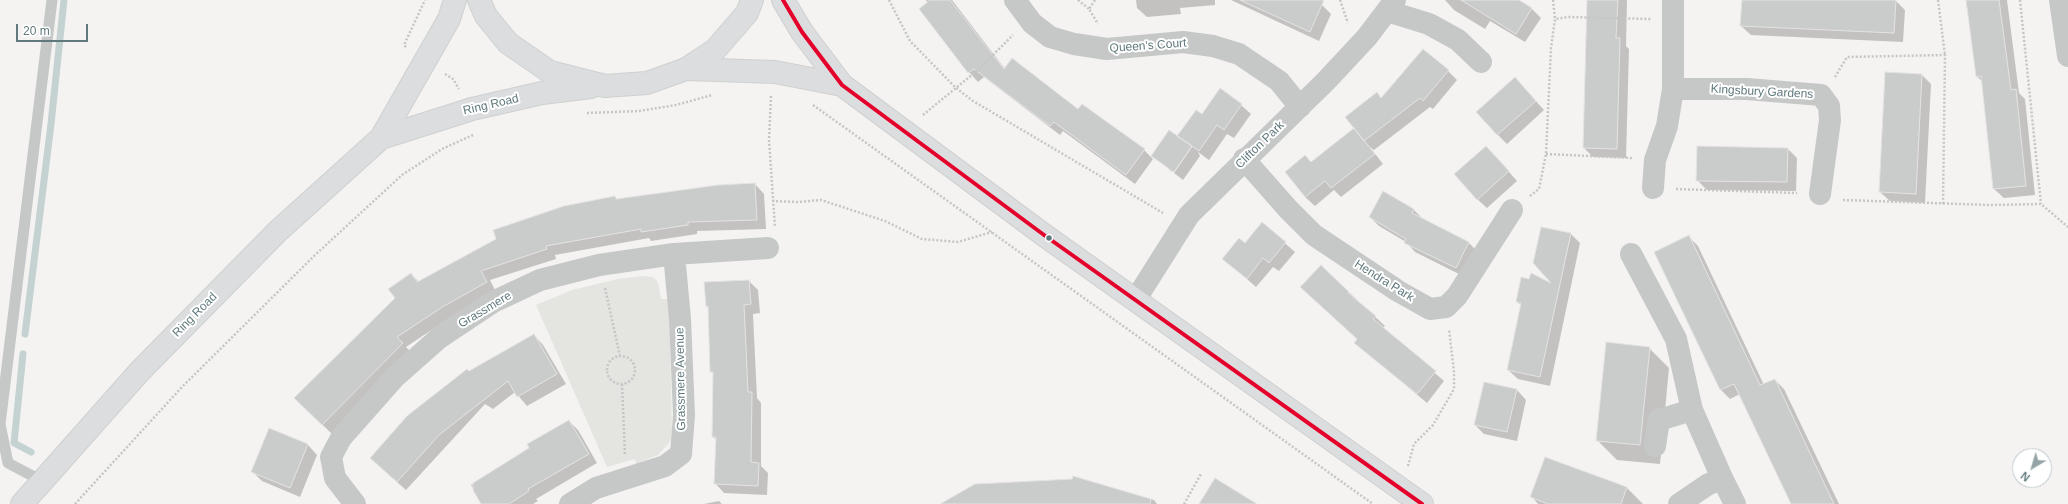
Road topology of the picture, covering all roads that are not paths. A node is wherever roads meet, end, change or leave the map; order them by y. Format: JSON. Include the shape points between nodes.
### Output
{"nodes":[{"id":1,"x":52,"y":0,"type":"edge"},
{"id":2,"x":455,"y":0,"type":"edge"},
{"id":3,"x":479,"y":0,"type":"edge"},
{"id":4,"x":752,"y":0,"type":"edge"},
{"id":5,"x":783,"y":0,"type":"edge"},
{"id":6,"x":1015,"y":0,"type":"edge"},
{"id":7,"x":2060,"y":0,"type":"edge"},
{"id":8,"x":1391,"y":6,"type":"edge"},
{"id":9,"x":1673,"y":10,"type":"edge"},
{"id":10,"x":2068,"y":56,"type":"edge"},
{"id":11,"x":1481,"y":62,"type":"dead end"},
{"id":12,"x":686,"y":69,"type":"junction"},
{"id":13,"x":842,"y":85,"type":"junction"},
{"id":14,"x":604,"y":86,"type":"junction"},
{"id":15,"x":1672,"y":89,"type":"junction"},
{"id":16,"x":1300,"y":106,"type":"junction"},
{"id":17,"x":381,"y":138,"type":"junction"},
{"id":18,"x":1244,"y":159,"type":"junction"},
{"id":19,"x":1653,"y":188,"type":"road end"},
{"id":20,"x":1820,"y":194,"type":"road end"},
{"id":21,"x":1512,"y":210,"type":"road end"},
{"id":22,"x":768,"y":248,"type":"road end"},
{"id":23,"x":674,"y":254,"type":"junction"},
{"id":24,"x":1631,"y":254,"type":"dead end"},
{"id":25,"x":1136,"y":299,"type":"junction"},
{"id":26,"x":1692,"y":410,"type":"junction"},
{"id":27,"x":1655,"y":446,"type":"dead end"},
{"id":28,"x":1722,"y":478,"type":"junction"},
{"id":29,"x":42,"y":481,"type":"junction"},
{"id":30,"x":573,"y":503,"type":"edge"},
{"id":31,"x":22,"y":504,"type":"edge"},
{"id":32,"x":355,"y":504,"type":"edge"},
{"id":33,"x":1422,"y":504,"type":"edge"},
{"id":34,"x":1679,"y":504,"type":"edge"},
{"id":35,"x":1735,"y":504,"type":"edge"}],
"edges":[{"from":1,"to":29,"type":"lane","via":[[0,424],[8,463]]},
{"from":2,"to":17,"type":"main road","name":"Ring Road","via":[[449,19]]},
{"from":3,"to":14,"type":"main road","via":[[486,16],[508,43],[550,72]]},
{"from":4,"to":12,"type":"main road","via":[[747,12],[715,50]]},
{"from":5,"to":13,"type":"main road","via":[[802,32]]},
{"from":6,"to":16,"type":"street","name":"Queen's Court","via":[[1030,20],[1050,37],[1074,44],[1107,49],[1183,42],[1213,46],[1239,54],[1279,81]]},
{"from":7,"to":10,"type":"street"},
{"from":8,"to":11,"type":"street","via":[[1458,40]]},
{"from":8,"to":16,"type":"street","name":"Clifton Park","via":[[1367,37]]},
{"from":9,"to":15,"type":"street"},
{"from":12,"to":13,"type":"main road","via":[[775,72]]},
{"from":12,"to":14,"type":"main road","name":"Ring Road","via":[[647,83]]},
{"from":13,"to":25,"type":"main road","via":[[1044,235]]},
{"from":14,"to":17,"type":"main road","name":"Ring Road","via":[[542,93],[472,109]]},
{"from":15,"to":19,"type":"street","via":[[1667,126],[1655,160]]},
{"from":15,"to":20,"type":"street","name":"Kingsbury Gardens","via":[[1747,89],[1821,95],[1829,106],[1830,120]]},
{"from":16,"to":18,"type":"street","name":"Clifton Park"},
{"from":17,"to":29,"type":"main road","name":"Ring Road","via":[[256,254],[140,371]]},
{"from":18,"to":21,"type":"street","name":"Hendra Park","via":[[1314,236],[1430,309],[1446,307],[1457,296]]},
{"from":18,"to":25,"type":"street","name":"Clifton Park","via":[[1189,215]]},
{"from":22,"to":23,"type":"street","name":"Grassmere"},
{"from":23,"to":30,"type":"street","name":"Grassmere Avenue","via":[[684,415],[681,454],[665,466],[596,488]]},
{"from":23,"to":32,"type":"street","name":"Grassmere","via":[[599,265],[540,280],[493,302],[439,338],[395,377],[344,434],[330,457],[335,478]]},
{"from":24,"to":26,"type":"street","via":[[1676,339]]},
{"from":25,"to":33,"type":"main road"},
{"from":26,"to":27,"type":"street","via":[[1659,420]]},
{"from":26,"to":28,"type":"street"},
{"from":28,"to":34,"type":"street"},
{"from":28,"to":35,"type":"street"},
{"from":29,"to":31,"type":"main road","name":"Ring Road"}]}
